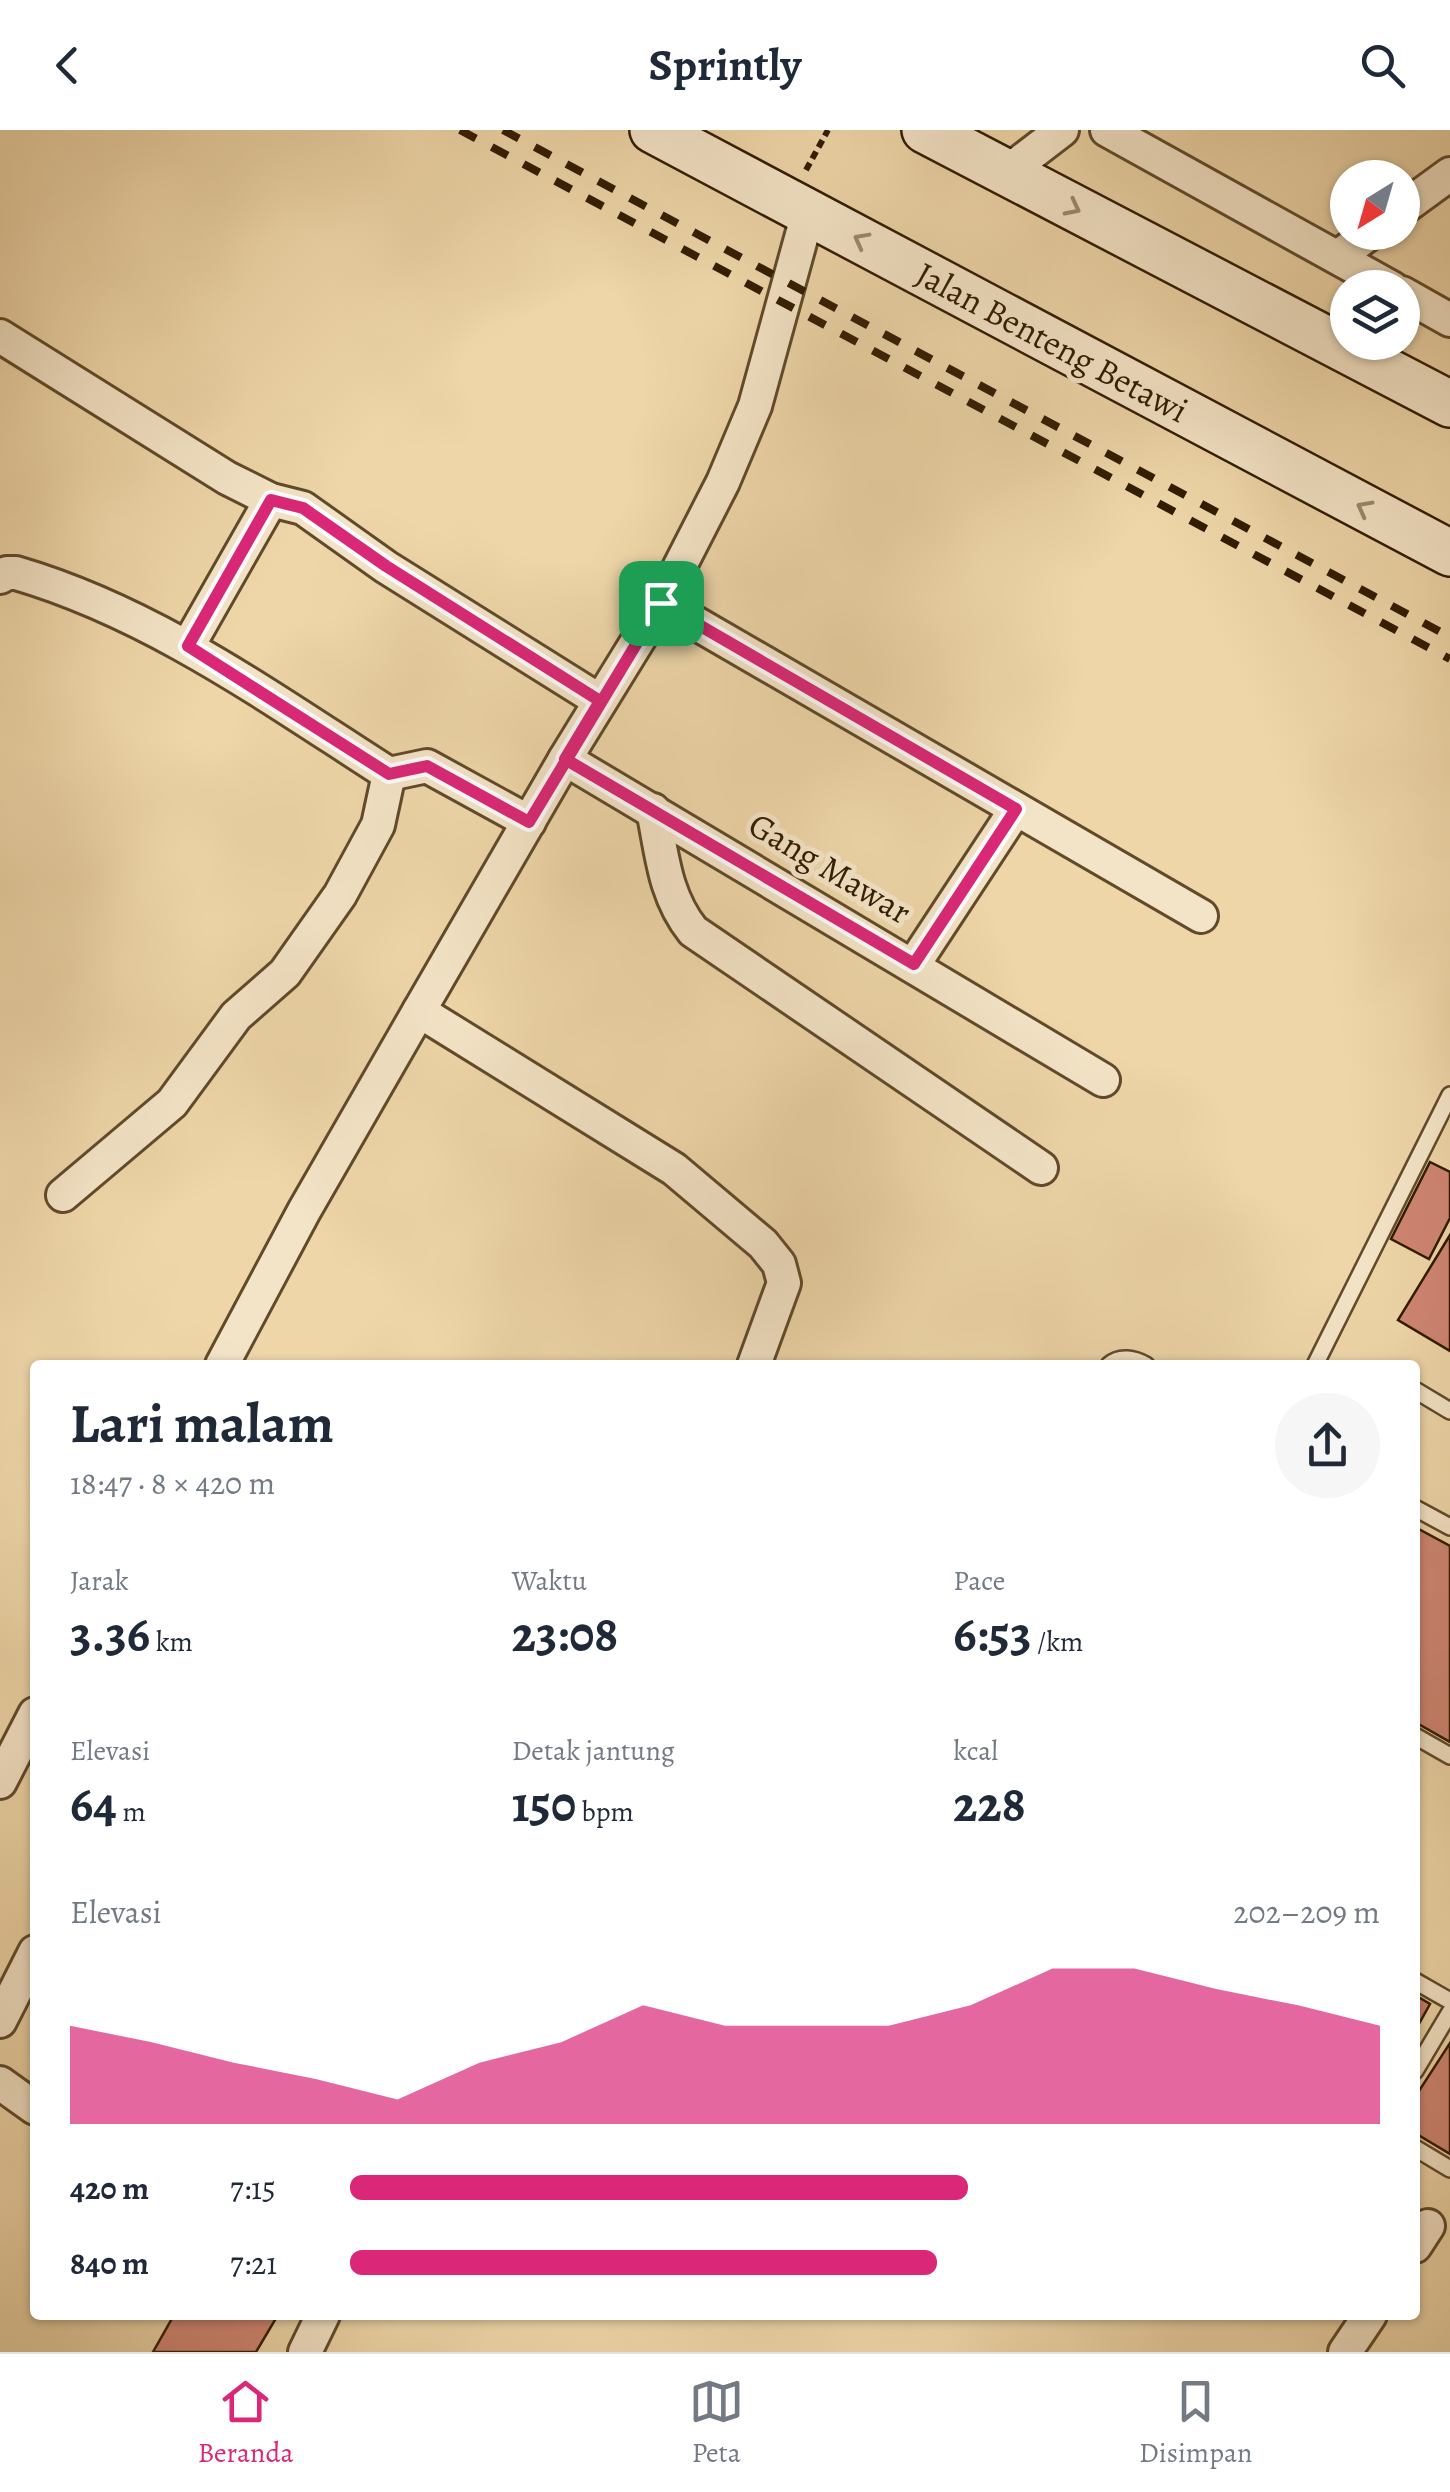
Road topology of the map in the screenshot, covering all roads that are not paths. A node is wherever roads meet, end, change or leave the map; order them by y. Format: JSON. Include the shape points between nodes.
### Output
{"nodes":[{"id":1,"x":653,"y":130,"type":"edge"},
{"id":2,"x":925,"y":130,"type":"edge"},
{"id":3,"x":1062,"y":130,"type":"edge"},
{"id":4,"x":1107,"y":130,"type":"edge"},
{"id":5,"x":1006,"y":173,"type":"junction"},
{"id":6,"x":1450,"y":174,"type":"edge"},
{"id":7,"x":1420,"y":196,"type":"edge"},
{"id":8,"x":808,"y":212,"type":"junction"},
{"id":9,"x":1348,"y":250,"type":"edge"},
{"id":10,"x":1338,"y":258,"type":"junction"},
{"id":11,"x":1360,"y":270,"type":"edge"},
{"id":12,"x":1420,"y":303,"type":"edge"},
{"id":13,"x":1450,"y":320,"type":"edge"},
{"id":14,"x":0,"y":336,"type":"edge"},
{"id":15,"x":1450,"y":404,"type":"edge"},
{"id":16,"x":271,"y":500,"type":"junction"},
{"id":17,"x":1450,"y":554,"type":"edge"},
{"id":18,"x":0,"y":577,"type":"edge"},
{"id":19,"x":661,"y":603,"type":"junction"},
{"id":20,"x":188,"y":646,"type":"junction"},
{"id":21,"x":600,"y":701,"type":"junction"},
{"id":22,"x":565,"y":759,"type":"junction"},
{"id":23,"x":389,"y":774,"type":"junction"},
{"id":24,"x":1016,"y":809,"type":"junction"},
{"id":25,"x":654,"y":810,"type":"junction"},
{"id":26,"x":529,"y":822,"type":"junction"},
{"id":27,"x":1201,"y":916,"type":"dead end"},
{"id":28,"x":914,"y":964,"type":"junction"},
{"id":29,"x":419,"y":1011,"type":"junction"},
{"id":30,"x":1103,"y":1080,"type":"dead end"},
{"id":31,"x":1450,"y":1096,"type":"edge"},
{"id":32,"x":1041,"y":1168,"type":"dead end"},
{"id":33,"x":63,"y":1195,"type":"dead end"},
{"id":34,"x":225,"y":1360,"type":"edge"},
{"id":35,"x":756,"y":1360,"type":"edge"},
{"id":36,"x":1317,"y":1360,"type":"edge"},
{"id":37,"x":1420,"y":1393,"type":"edge"},
{"id":38,"x":1450,"y":1411,"type":"edge"},
{"id":39,"x":1420,"y":1511,"type":"edge"},
{"id":40,"x":1450,"y":1527,"type":"edge"},
{"id":41,"x":30,"y":1724,"type":"edge"},
{"id":42,"x":1420,"y":1739,"type":"edge"},
{"id":43,"x":1450,"y":1756,"type":"edge"},
{"id":44,"x":0,"y":1782,"type":"edge"},
{"id":45,"x":30,"y":1962,"type":"edge"},
{"id":46,"x":1420,"y":1985,"type":"edge"},
{"id":47,"x":1450,"y":2001,"type":"edge"},
{"id":48,"x":1450,"y":2012,"type":"edge"},
{"id":49,"x":0,"y":2021,"type":"edge"},
{"id":50,"x":1420,"y":2063,"type":"edge"},
{"id":51,"x":0,"y":2083,"type":"edge"},
{"id":52,"x":30,"y":2104,"type":"edge"},
{"id":53,"x":1420,"y":2151,"type":"edge"},
{"id":54,"x":1450,"y":2168,"type":"edge"},
{"id":55,"x":321,"y":2320,"type":"edge"},
{"id":56,"x":305,"y":2352,"type":"edge"}],
"edges":[{"from":1,"to":8,"type":"main road","name":"Jalan Benteng Betawi"},
{"from":2,"to":5,"type":"main road"},
{"from":3,"to":5,"type":"street"},
{"from":4,"to":10,"type":"street"},
{"from":5,"to":15,"type":"main road","one_way":true},
{"from":6,"to":7,"type":"street"},
{"from":17,"to":8,"type":"main road","name":"Jalan Benteng Betawi","one_way":true},
{"from":8,"to":19,"type":"street","via":[[755,406]]},
{"from":9,"to":10,"type":"street"},
{"from":10,"to":11,"type":"street"},
{"from":12,"to":13,"type":"street"},
{"from":14,"to":16,"type":"street"},
{"from":16,"to":20,"type":"street"},
{"from":16,"to":21,"type":"street","via":[[303,508]]},
{"from":18,"to":20,"type":"street","via":[[16,572],[38,579]]},
{"from":19,"to":21,"type":"street"},
{"from":19,"to":24,"type":"street"},
{"from":20,"to":23,"type":"street"},
{"from":21,"to":22,"type":"street"},
{"from":22,"to":25,"type":"street","name":"Gang Mawar"},
{"from":22,"to":26,"type":"street"},
{"from":23,"to":26,"type":"street","via":[[427,766]]},
{"from":23,"to":33,"type":"street","via":[[378,825],[340,895],[285,973],[236,1016],[172,1102]]},
{"from":24,"to":27,"type":"street"},
{"from":24,"to":28,"type":"street"},
{"from":25,"to":28,"type":"street","name":"Gang Mawar"},
{"from":25,"to":32,"type":"street","via":[[668,889],[693,931]]},
{"from":26,"to":29,"type":"street"},
{"from":28,"to":30,"type":"street","name":"Gang Mawar"},
{"from":29,"to":34,"type":"street"},
{"from":29,"to":35,"type":"street","via":[[674,1169],[763,1244],[784,1283]]},
{"from":31,"to":36,"type":"lane"},
{"from":37,"to":38,"type":"lane"},
{"from":39,"to":40,"type":"lane"},
{"from":41,"to":44,"type":"street"},
{"from":42,"to":43,"type":"lane"},
{"from":45,"to":49,"type":"street"},
{"from":46,"to":47,"type":"lane"},
{"from":48,"to":50,"type":"lane"},
{"from":51,"to":52,"type":"street"},
{"from":53,"to":54,"type":"lane"},
{"from":55,"to":56,"type":"street"}]}
